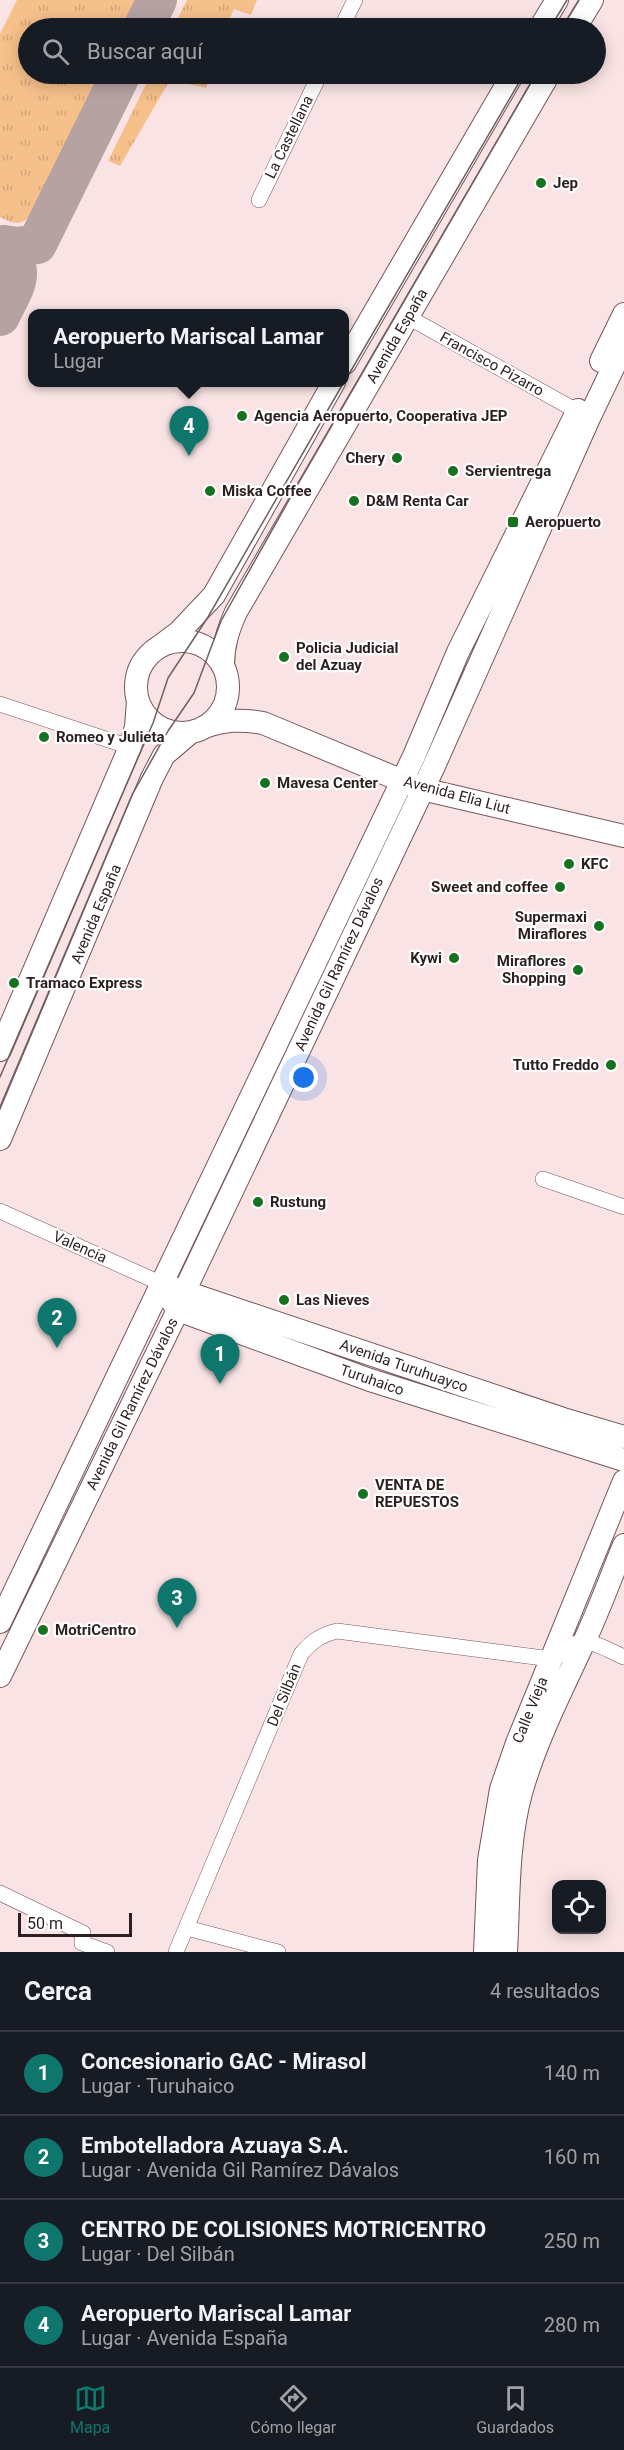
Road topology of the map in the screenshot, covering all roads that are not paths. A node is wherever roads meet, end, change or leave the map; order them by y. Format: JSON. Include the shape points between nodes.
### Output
{"nodes":[{"id":1,"x":355,"y":0,"type":"edge"},
{"id":2,"x":557,"y":0,"type":"edge"},
{"id":3,"x":592,"y":0,"type":"edge"},
{"id":4,"x":346,"y":18,"type":"edge"},
{"id":5,"x":546,"y":18,"type":"edge"},
{"id":6,"x":581,"y":18,"type":"edge"},
{"id":7,"x":315,"y":84,"type":"edge"},
{"id":8,"x":507,"y":84,"type":"edge"},
{"id":9,"x":543,"y":84,"type":"edge"},
{"id":10,"x":259,"y":200,"type":"dead end"},
{"id":11,"x":624,"y":314,"type":"edge"},
{"id":12,"x":408,"y":317,"type":"junction"},
{"id":13,"x":624,"y":345,"type":"edge"},
{"id":14,"x":349,"y":356,"type":"edge"},
{"id":15,"x":331,"y":387,"type":"edge"},
{"id":16,"x":583,"y":415,"type":"junction"},
{"id":17,"x":155,"y":650,"type":"junction"},
{"id":18,"x":226,"y":672,"type":"junction"},
{"id":19,"x":138,"y":701,"type":"junction"},
{"id":20,"x":0,"y":704,"type":"edge"},
{"id":21,"x":263,"y":723,"type":"junction"},
{"id":22,"x":198,"y":730,"type":"junction"},
{"id":23,"x":130,"y":747,"type":"junction"},
{"id":24,"x":412,"y":786,"type":"junction"},
{"id":25,"x":624,"y":836,"type":"edge"},
{"id":26,"x":0,"y":1050,"type":"edge"},
{"id":27,"x":0,"y":1139,"type":"edge"},
{"id":28,"x":543,"y":1179,"type":"dead end"},
{"id":29,"x":624,"y":1207,"type":"edge"},
{"id":30,"x":0,"y":1211,"type":"edge"},
{"id":31,"x":160,"y":1283,"type":"junction"},
{"id":32,"x":181,"y":1301,"type":"junction"},
{"id":33,"x":378,"y":1357,"type":"junction"},
{"id":34,"x":370,"y":1380,"type":"junction"},
{"id":35,"x":624,"y":1437,"type":"edge"},
{"id":36,"x":624,"y":1460,"type":"edge"},
{"id":37,"x":624,"y":1481,"type":"edge"},
{"id":38,"x":624,"y":1545,"type":"edge"},
{"id":39,"x":0,"y":1622,"type":"edge"},
{"id":40,"x":584,"y":1641,"type":"junction"},
{"id":41,"x":624,"y":1657,"type":"edge"},
{"id":42,"x":551,"y":1659,"type":"junction"},
{"id":43,"x":0,"y":1676,"type":"edge"},
{"id":44,"x":0,"y":1893,"type":"edge"},
{"id":45,"x":187,"y":1928,"type":"junction"},
{"id":46,"x":107,"y":1952,"type":"edge"},
{"id":47,"x":176,"y":1952,"type":"edge"},
{"id":48,"x":278,"y":1952,"type":"edge"},
{"id":49,"x":485,"y":1952,"type":"edge"},
{"id":50,"x":506,"y":1952,"type":"edge"}],
"edges":[{"from":1,"to":4,"type":"street"},
{"from":2,"to":5,"type":"main road"},
{"from":3,"to":6,"type":"main road"},
{"from":7,"to":10,"type":"street","name":"La Castellana"},
{"from":8,"to":14,"type":"main road"},
{"from":9,"to":12,"type":"main road","name":"Avenida España"},
{"from":11,"to":16,"type":"main road","name":"Avenida Gil Ramírez Dávalos"},
{"from":12,"to":16,"type":"street","name":"Francisco Pizarro"},
{"from":12,"to":18,"type":"main road","name":"Avenida España","via":[[236,612],[223,649]]},
{"from":13,"to":16,"type":"main road","name":"Avenida Gil Ramírez Dávalos"},
{"from":15,"to":17,"type":"main road","via":[[214,595],[179,632]]},
{"from":16,"to":24,"type":"main road","name":"Avenida Gil Ramírez Dávalos","via":[[546,519]]},
{"from":17,"to":18,"type":"main road","via":[[166,643],[192,640],[210,650]]},
{"from":17,"to":19,"type":"main road","via":[[138,673]]},
{"from":18,"to":21,"type":"main road","name":"Avenida Elia Liut","via":[[242,708]]},
{"from":18,"to":22,"type":"main road","via":[[228,693],[224,707]]},
{"from":19,"to":22,"type":"main road","via":[[153,723],[168,731]]},
{"from":19,"to":23,"type":"main road"},
{"from":20,"to":23,"type":"street"},
{"from":21,"to":22,"type":"main road","name":"Avenida Elia Liut","via":[[227,720]]},
{"from":21,"to":24,"type":"main road","name":"Avenida Elia Liut"},
{"from":22,"to":27,"type":"main road","name":"Avenida España","via":[[164,755],[152,778]]},
{"from":23,"to":26,"type":"main road"},
{"from":24,"to":25,"type":"main road","name":"Avenida Elia Liut"},
{"from":24,"to":31,"type":"main road","name":"Avenida Gil Ramírez Dávalos"},
{"from":24,"to":32,"type":"main road","name":"Avenida Gil Ramírez Dávalos"},
{"from":28,"to":29,"type":"street"},
{"from":30,"to":31,"type":"street","name":"Valencia"},
{"from":31,"to":32,"type":"main road","name":"Turuhaico"},
{"from":31,"to":39,"type":"main road","name":"Avenida Gil Ramírez Dávalos"},
{"from":32,"to":33,"type":"main road","name":"Avenida Turuhuayco"},
{"from":32,"to":34,"type":"main road","name":"Turuhaico"},
{"from":32,"to":43,"type":"main road","name":"Avenida Gil Ramírez Dávalos"},
{"from":33,"to":34,"type":"main road"},
{"from":33,"to":35,"type":"main road","name":"Avenida Turuhuayco"},
{"from":34,"to":36,"type":"main road","name":"Turuhaico"},
{"from":37,"to":42,"type":"main road","name":"Calle Vieja"},
{"from":38,"to":40,"type":"main road","name":"Calle Vieja"},
{"from":40,"to":41,"type":"street"},
{"from":40,"to":42,"type":"street"},
{"from":40,"to":50,"type":"main road","name":"Calle Vieja","via":[[540,1737],[521,1795],[511,1857]]},
{"from":42,"to":45,"type":"street","name":"Del Silbán","via":[[337,1631],[310,1643],[301,1654]]},
{"from":42,"to":49,"type":"main road","name":"Calle Vieja","via":[[501,1789],[489,1860]]},
{"from":44,"to":46,"type":"street","via":[[82,1933],[82,1943]]},
{"from":45,"to":47,"type":"street","name":"Del Silbán"},
{"from":45,"to":48,"type":"street"}]}
